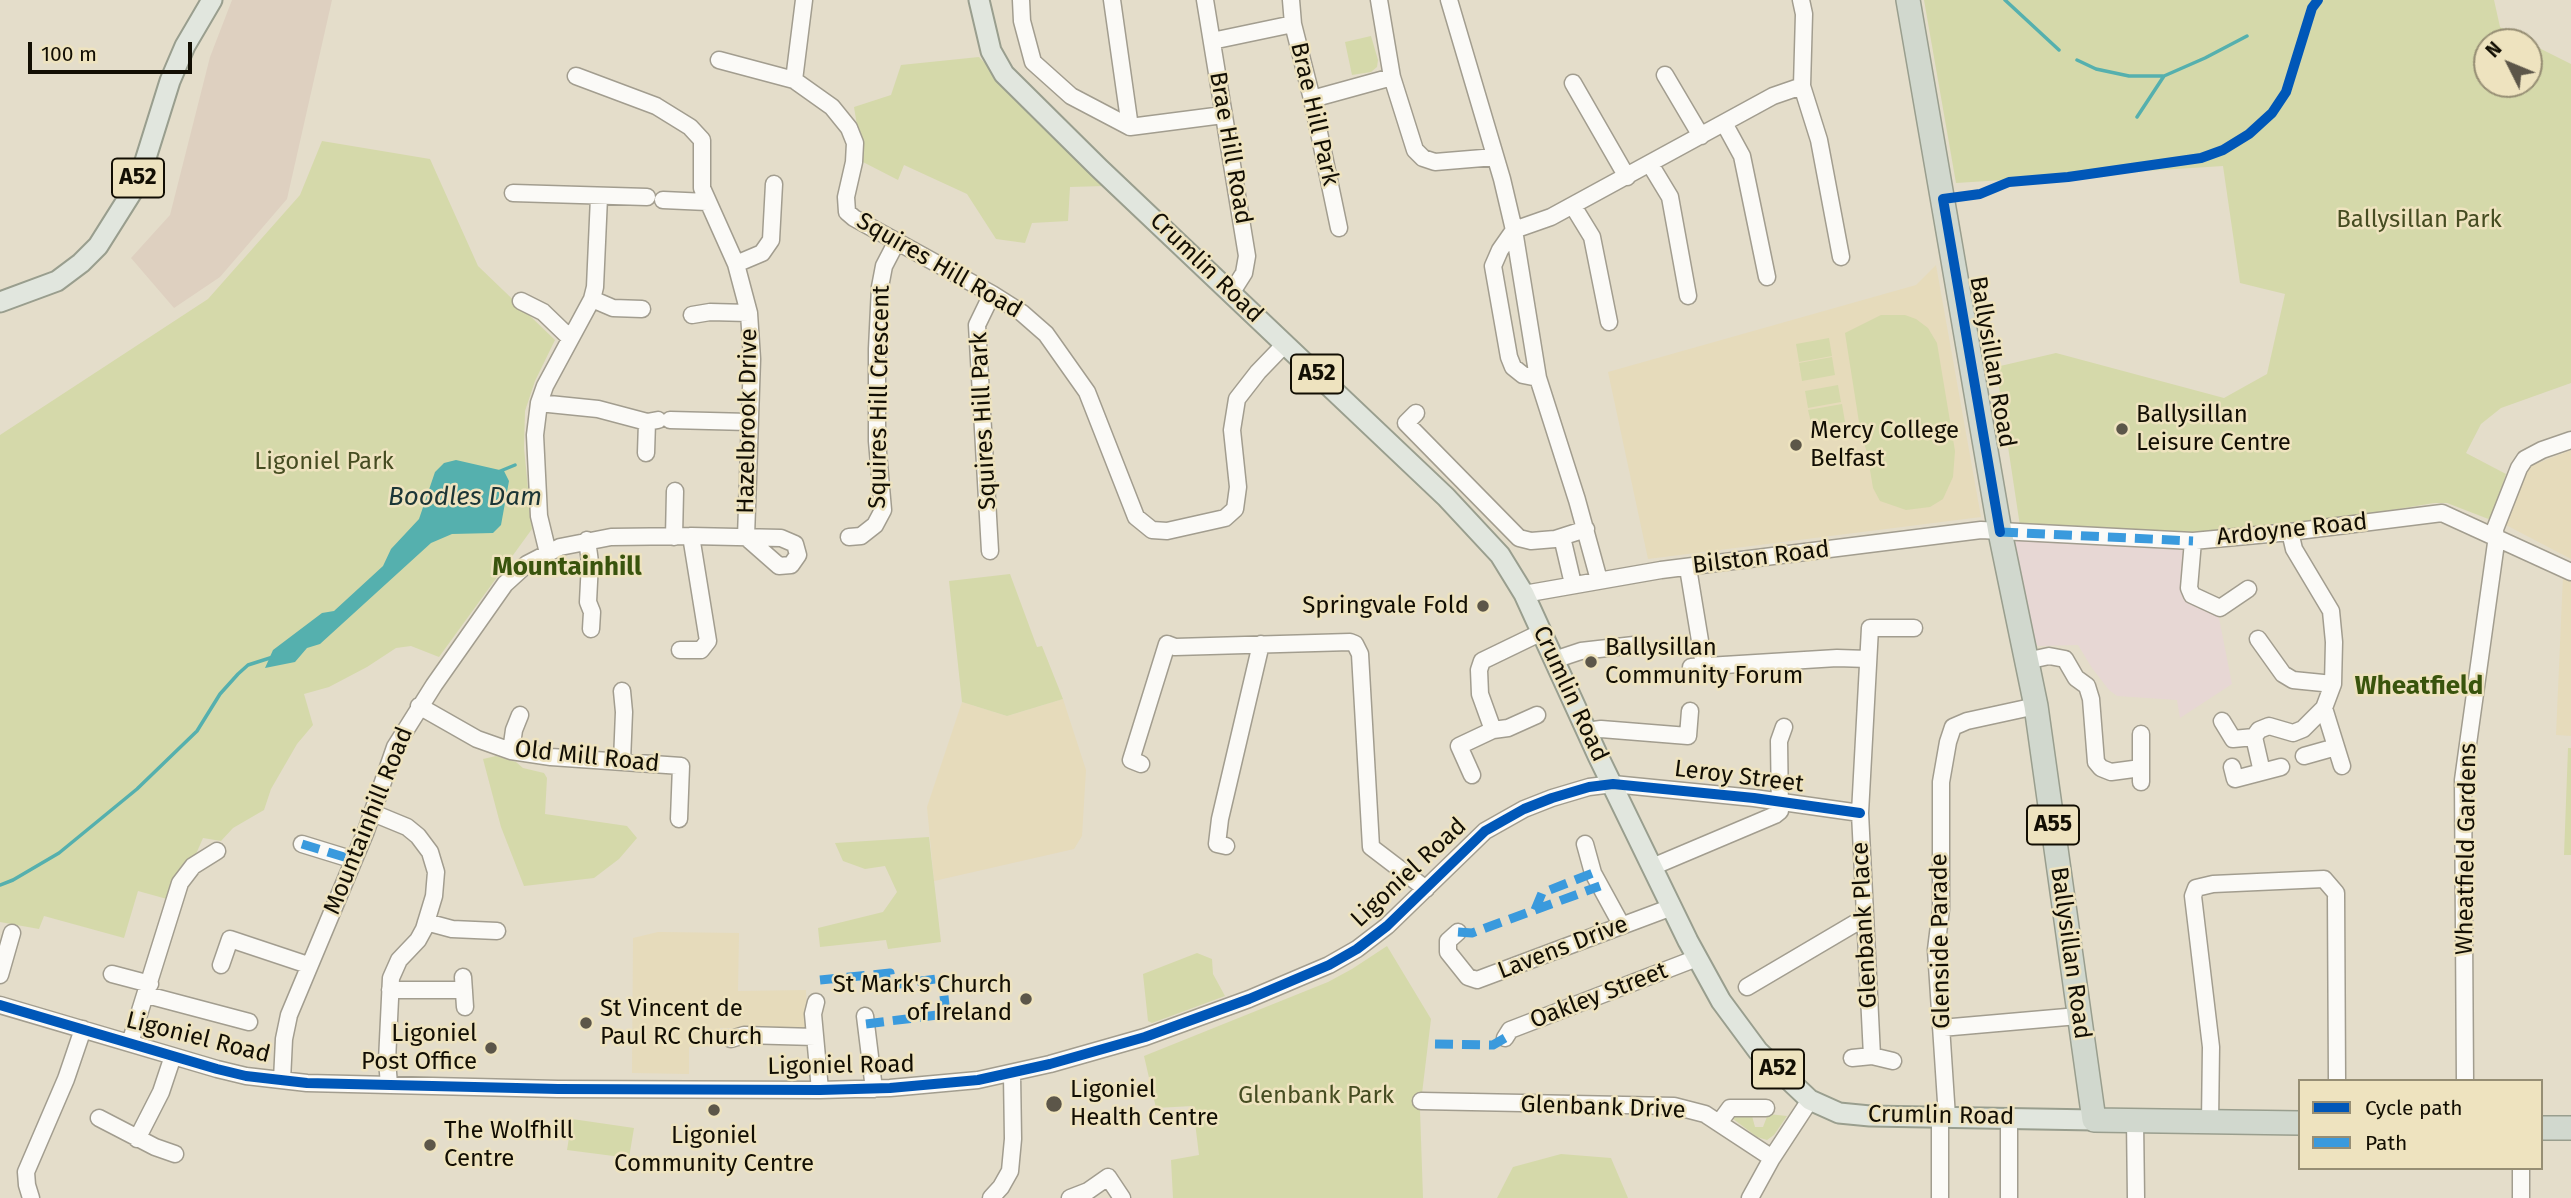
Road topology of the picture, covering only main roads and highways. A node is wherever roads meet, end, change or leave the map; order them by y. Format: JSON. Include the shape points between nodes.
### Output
{"nodes":[{"id":1,"x":212,"y":0,"type":"edge"},
{"id":2,"x":979,"y":0,"type":"edge"},
{"id":3,"x":1908,"y":0,"type":"edge"},
{"id":4,"x":0,"y":302,"type":"edge"},
{"id":5,"x":2094,"y":1119,"type":"junction"},
{"id":6,"x":2298,"y":1123,"type":"edge"},
{"id":7,"x":2543,"y":1128,"type":"edge"},
{"id":8,"x":2571,"y":1128,"type":"edge"}],
"edges":[{"from":1,"to":4,"type":"main road","number":"A52","via":[[180,57],[132,192],[104,238],[57,281]]},
{"from":2,"to":5,"type":"main road","name":"Crumlin Road","number":"A52","via":[[991,51],[1004,74],[1446,497],[1500,555],[1524,594],[1697,958],[1721,1002],[1751,1042],[1811,1100],[1839,1113]]},
{"from":3,"to":5,"type":"highway","name":"Ballysillan Road","number":"A55","via":[[2000,532],[2036,706]]},
{"from":5,"to":6,"type":"highway","name":"Crumlin Road"},
{"from":7,"to":8,"type":"highway"}]}
